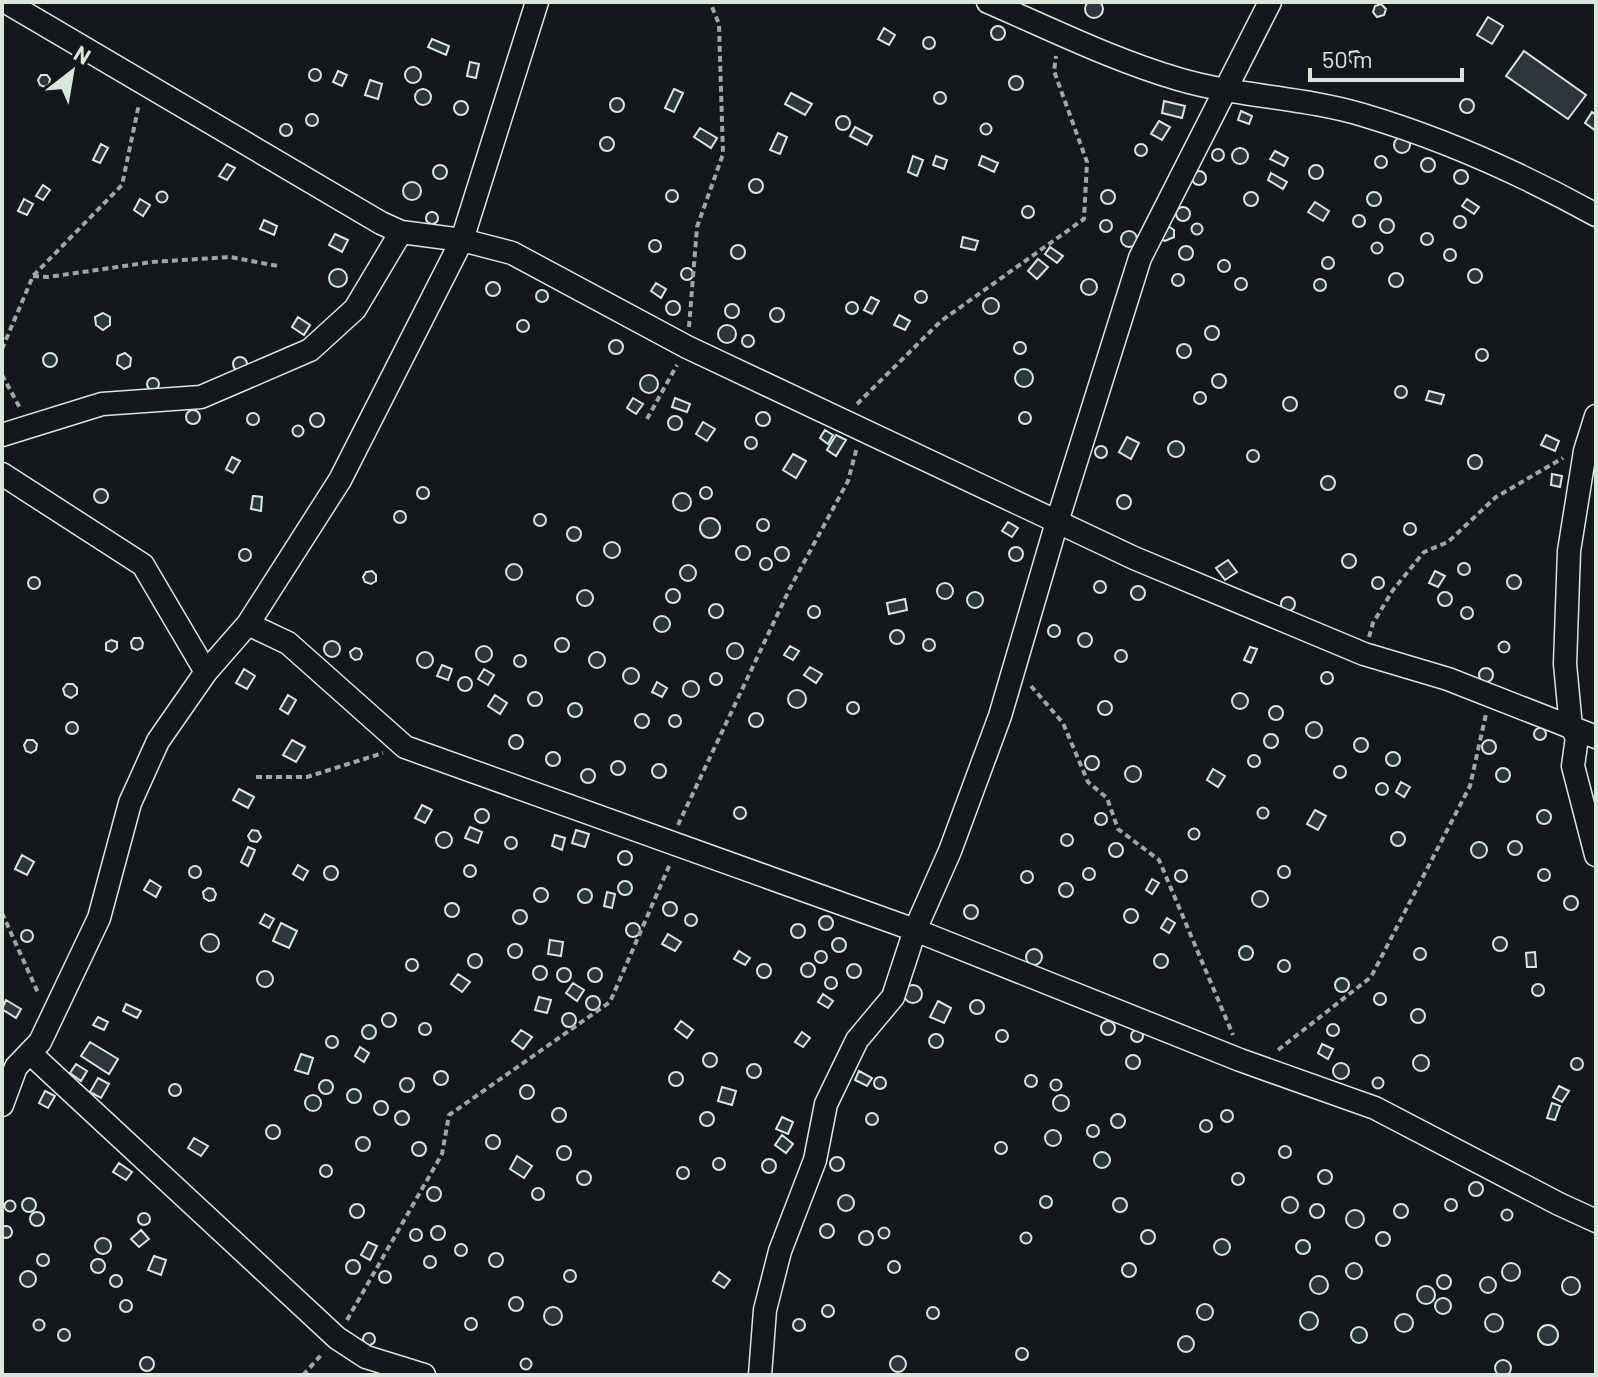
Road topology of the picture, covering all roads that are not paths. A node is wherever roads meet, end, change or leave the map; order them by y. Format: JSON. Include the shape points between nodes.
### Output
{"nodes":[{"id":1,"x":6,"y":2,"type":"edge"},
{"id":2,"x":537,"y":2,"type":"edge"},
{"id":3,"x":988,"y":2,"type":"edge"},
{"id":4,"x":1270,"y":2,"type":"edge"},
{"id":5,"x":1225,"y":92,"type":"junction"},
{"id":6,"x":1596,"y":215,"type":"edge"},
{"id":7,"x":401,"y":232,"type":"junction"},
{"id":8,"x":462,"y":240,"type":"junction"},
{"id":9,"x":1596,"y":416,"type":"edge"},
{"id":10,"x":2,"y":435,"type":"edge"},
{"id":11,"x":2,"y":474,"type":"edge"},
{"id":12,"x":1057,"y":522,"type":"junction"},
{"id":13,"x":248,"y":624,"type":"junction"},
{"id":14,"x":206,"y":672,"type":"junction"},
{"id":15,"x":1571,"y":727,"type":"junction"},
{"id":16,"x":1596,"y":737,"type":"edge"},
{"id":17,"x":1596,"y":855,"type":"edge"},
{"id":18,"x":915,"y":930,"type":"junction"},
{"id":19,"x":16,"y":1065,"type":"edge"},
{"id":20,"x":2,"y":1105,"type":"edge"},
{"id":21,"x":1596,"y":1221,"type":"edge"},
{"id":22,"x":424,"y":1375,"type":"edge"},
{"id":23,"x":760,"y":1375,"type":"edge"}],
"edges":[{"from":1,"to":7,"type":"street"},
{"from":2,"to":8,"type":"street"},
{"from":3,"to":5,"type":"street","via":[[1117,58]]},
{"from":4,"to":5,"type":"street"},
{"from":5,"to":6,"type":"street","via":[[1361,114],[1496,164]]},
{"from":5,"to":12,"type":"street","via":[[1140,258]]},
{"from":7,"to":8,"type":"street"},
{"from":7,"to":10,"type":"street","via":[[355,309],[310,350],[201,397],[102,404]]},
{"from":8,"to":12,"type":"street","via":[[512,253],[687,347]]},
{"from":8,"to":13,"type":"street","via":[[340,480]]},
{"from":9,"to":15,"type":"street","via":[[1569,551],[1565,664]]},
{"from":11,"to":14,"type":"street","via":[[143,565]]},
{"from":12,"to":15,"type":"street","via":[[1364,654],[1448,679]]},
{"from":12,"to":18,"type":"street","via":[[1000,716]]},
{"from":13,"to":14,"type":"street"},
{"from":13,"to":18,"type":"street","via":[[288,643],[405,747]]},
{"from":14,"to":19,"type":"street","via":[[158,741],[130,803],[99,918],[51,1021]]},
{"from":15,"to":16,"type":"street"},
{"from":15,"to":17,"type":"street","via":[[1577,737],[1573,766]]},
{"from":18,"to":21,"type":"street","via":[[1375,1108]]},
{"from":18,"to":23,"type":"street","via":[[893,997],[857,1040],[826,1104],[815,1160],[780,1251],[765,1310]]},
{"from":19,"to":20,"type":"street"},
{"from":19,"to":22,"type":"street","via":[[337,1338],[366,1357]]}]}
